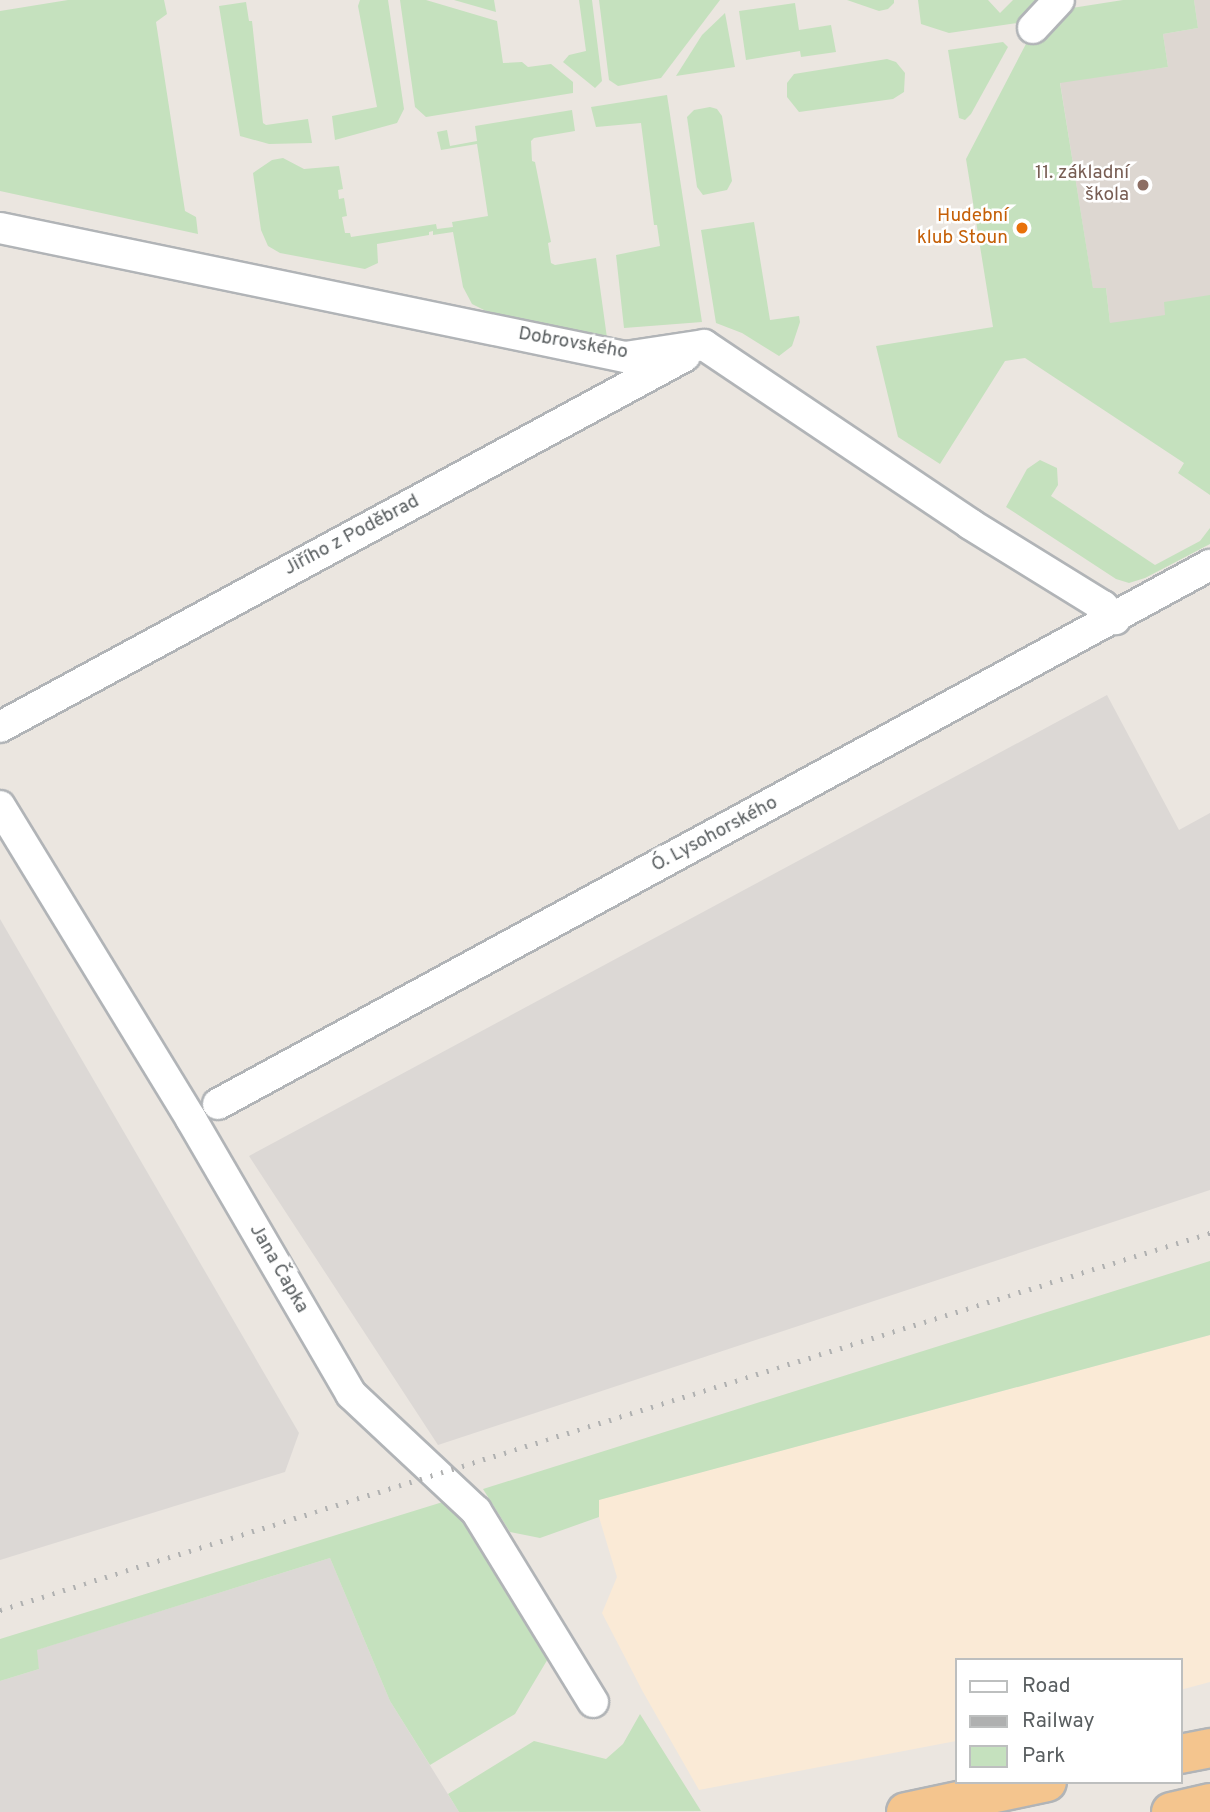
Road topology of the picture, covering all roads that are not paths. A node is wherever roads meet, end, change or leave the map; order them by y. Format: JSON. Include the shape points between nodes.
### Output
{"nodes":[{"id":1,"x":1059,"y":0,"type":"edge"},
{"id":2,"x":1033,"y":28,"type":"dead end"},
{"id":3,"x":0,"y":228,"type":"edge"},
{"id":4,"x":704,"y":345,"type":"junction"},
{"id":5,"x":1210,"y":565,"type":"edge"},
{"id":6,"x":1115,"y":619,"type":"junction"},
{"id":7,"x":0,"y":727,"type":"edge"},
{"id":8,"x":0,"y":806,"type":"edge"},
{"id":9,"x":218,"y":1104,"type":"dead end"},
{"id":10,"x":593,"y":1702,"type":"dead end"},
{"id":11,"x":1210,"y":1748,"type":"edge"},
{"id":12,"x":1182,"y":1754,"type":"edge"},
{"id":13,"x":1037,"y":1784,"type":"edge"},
{"id":14,"x":1210,"y":1803,"type":"edge"},
{"id":15,"x":906,"y":1812,"type":"edge"},
{"id":16,"x":1171,"y":1812,"type":"edge"}],
"edges":[{"from":1,"to":2,"type":"street"},
{"from":3,"to":4,"type":"street","name":"Dobrovského","via":[[625,357]]},
{"from":4,"to":6,"type":"street","via":[[970,524],[1103,606]]},
{"from":4,"to":7,"type":"street","name":"Jiřího z Poděbrad"},
{"from":5,"to":6,"type":"street","name":"Ó. Lysohorského"},
{"from":6,"to":9,"type":"street","name":"Ó. Lysohorského"},
{"from":8,"to":10,"type":"street","name":"Jana Čapka","via":[[191,1119],[351,1394],[476,1511]]},
{"from":11,"to":12,"type":"highway"},
{"from":13,"to":15,"type":"highway"},
{"from":14,"to":16,"type":"highway"}]}
